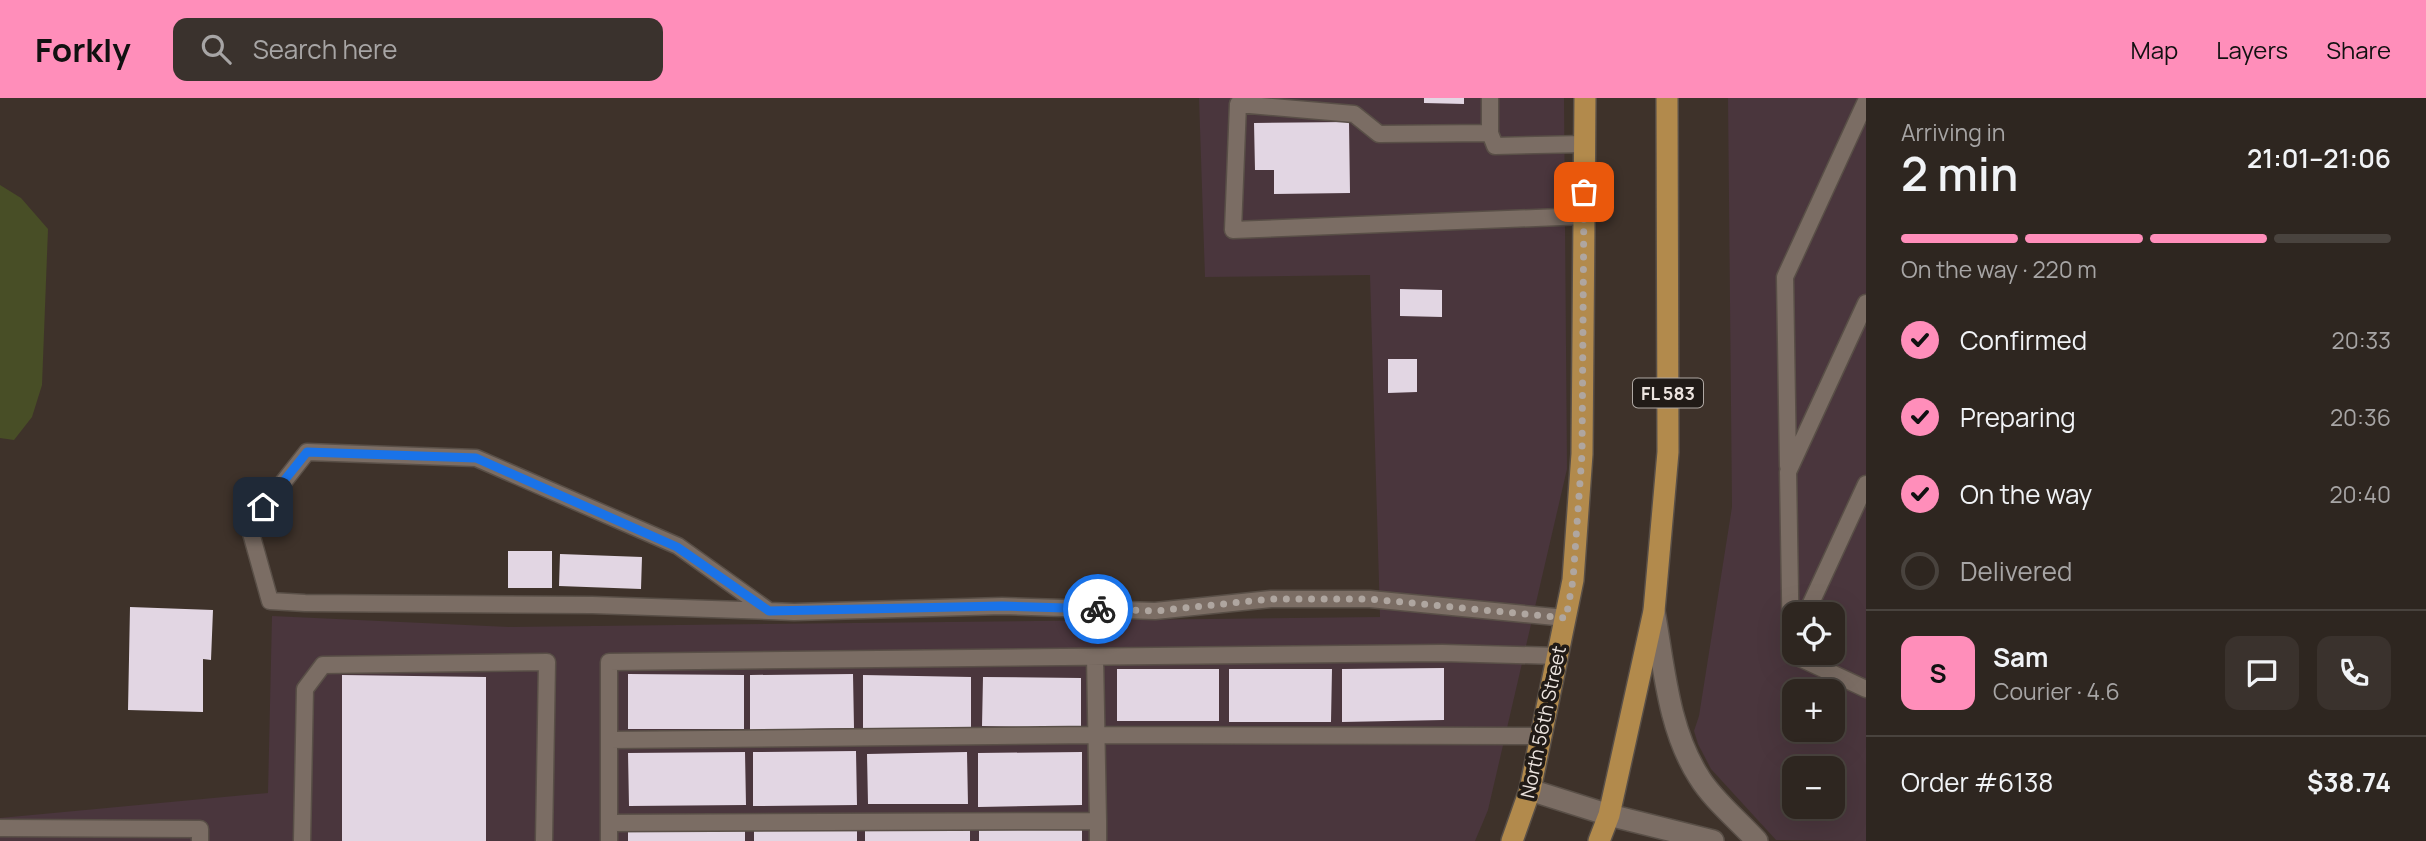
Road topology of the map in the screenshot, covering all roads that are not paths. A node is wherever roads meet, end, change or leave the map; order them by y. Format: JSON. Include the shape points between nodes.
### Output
{"nodes":[{"id":1,"x":1490,"y":98,"type":"edge"},
{"id":2,"x":1585,"y":98,"type":"edge"},
{"id":3,"x":1667,"y":98,"type":"edge"},
{"id":4,"x":1866,"y":101,"type":"edge"},
{"id":5,"x":1490,"y":133,"type":"junction"},
{"id":6,"x":1585,"y":144,"type":"junction"},
{"id":7,"x":1584,"y":216,"type":"junction"},
{"id":8,"x":1866,"y":303,"type":"edge"},
{"id":9,"x":1788,"y":472,"type":"junction"},
{"id":10,"x":1866,"y":484,"type":"edge"},
{"id":11,"x":1791,"y":602,"type":"edge"},
{"id":12,"x":1812,"y":602,"type":"edge"},
{"id":13,"x":769,"y":611,"type":"junction"},
{"id":14,"x":1654,"y":611,"type":"junction"},
{"id":15,"x":1566,"y":618,"type":"junction"},
{"id":16,"x":1558,"y":656,"type":"junction"},
{"id":17,"x":1095,"y":657,"type":"junction"},
{"id":18,"x":1818,"y":665,"type":"edge"},
{"id":19,"x":1865,"y":684,"type":"edge"},
{"id":20,"x":1096,"y":735,"type":"junction"},
{"id":21,"x":1542,"y":736,"type":"junction"},
{"id":22,"x":608,"y":740,"type":"junction"},
{"id":23,"x":1530,"y":790,"type":"junction"},
{"id":24,"x":1609,"y":815,"type":"junction"},
{"id":25,"x":1098,"y":821,"type":"junction"},
{"id":26,"x":608,"y":823,"type":"junction"},
{"id":27,"x":0,"y":828,"type":"edge"},
{"id":28,"x":201,"y":841,"type":"edge"},
{"id":29,"x":302,"y":841,"type":"edge"},
{"id":30,"x":544,"y":841,"type":"edge"},
{"id":31,"x":608,"y":841,"type":"edge"},
{"id":32,"x":1098,"y":841,"type":"edge"},
{"id":33,"x":1512,"y":841,"type":"edge"},
{"id":34,"x":1599,"y":841,"type":"edge"},
{"id":35,"x":1713,"y":841,"type":"edge"},
{"id":36,"x":1757,"y":841,"type":"edge"}],
"edges":[{"from":1,"to":5,"type":"lane"},
{"from":2,"to":6,"type":"main road","name":"North 56th Street"},
{"from":3,"to":14,"type":"main road","number":"FL 583","via":[[1668,452]]},
{"from":4,"to":9,"type":"lane","via":[[1785,277]]},
{"from":5,"to":6,"type":"lane","via":[[1495,146]]},
{"from":5,"to":7,"type":"lane","via":[[1379,134],[1354,114],[1238,104],[1233,230]]},
{"from":6,"to":7,"type":"main road","name":"North 56th Street"},
{"from":7,"to":15,"type":"main road","name":"North 56th Street","via":[[1582,454]]},
{"from":8,"to":9,"type":"lane"},
{"from":9,"to":11,"type":"lane"},
{"from":10,"to":12,"type":"lane"},
{"from":13,"to":13,"type":"lane","via":[[270,601],[249,526],[307,452],[476,458],[677,547]]},
{"from":13,"to":15,"type":"lane","via":[[1002,606],[1155,611],[1271,599],[1370,599]]},
{"from":14,"to":24,"type":"main road","number":"FL 583"},
{"from":14,"to":36,"type":"street","via":[[1673,713],[1685,751],[1700,779]]},
{"from":15,"to":16,"type":"main road","name":"North 56th Street"},
{"from":16,"to":17,"type":"lane"},
{"from":16,"to":21,"type":"main road","name":"North 56th Street"},
{"from":17,"to":20,"type":"lane"},
{"from":17,"to":22,"type":"lane","via":[[609,662]]},
{"from":18,"to":19,"type":"lane"},
{"from":20,"to":21,"type":"lane"},
{"from":20,"to":22,"type":"lane"},
{"from":20,"to":25,"type":"lane"},
{"from":21,"to":23,"type":"main road","name":"North 56th Street"},
{"from":22,"to":26,"type":"lane"},
{"from":23,"to":24,"type":"street"},
{"from":23,"to":33,"type":"main road","name":"North 56th Street"},
{"from":24,"to":34,"type":"main road","number":"FL 583"},
{"from":24,"to":35,"type":"street"},
{"from":25,"to":26,"type":"lane"},
{"from":25,"to":32,"type":"lane"},
{"from":26,"to":31,"type":"lane"},
{"from":27,"to":28,"type":"lane","via":[[201,829]]},
{"from":29,"to":30,"type":"lane","via":[[305,689],[323,666],[547,662]]}]}
